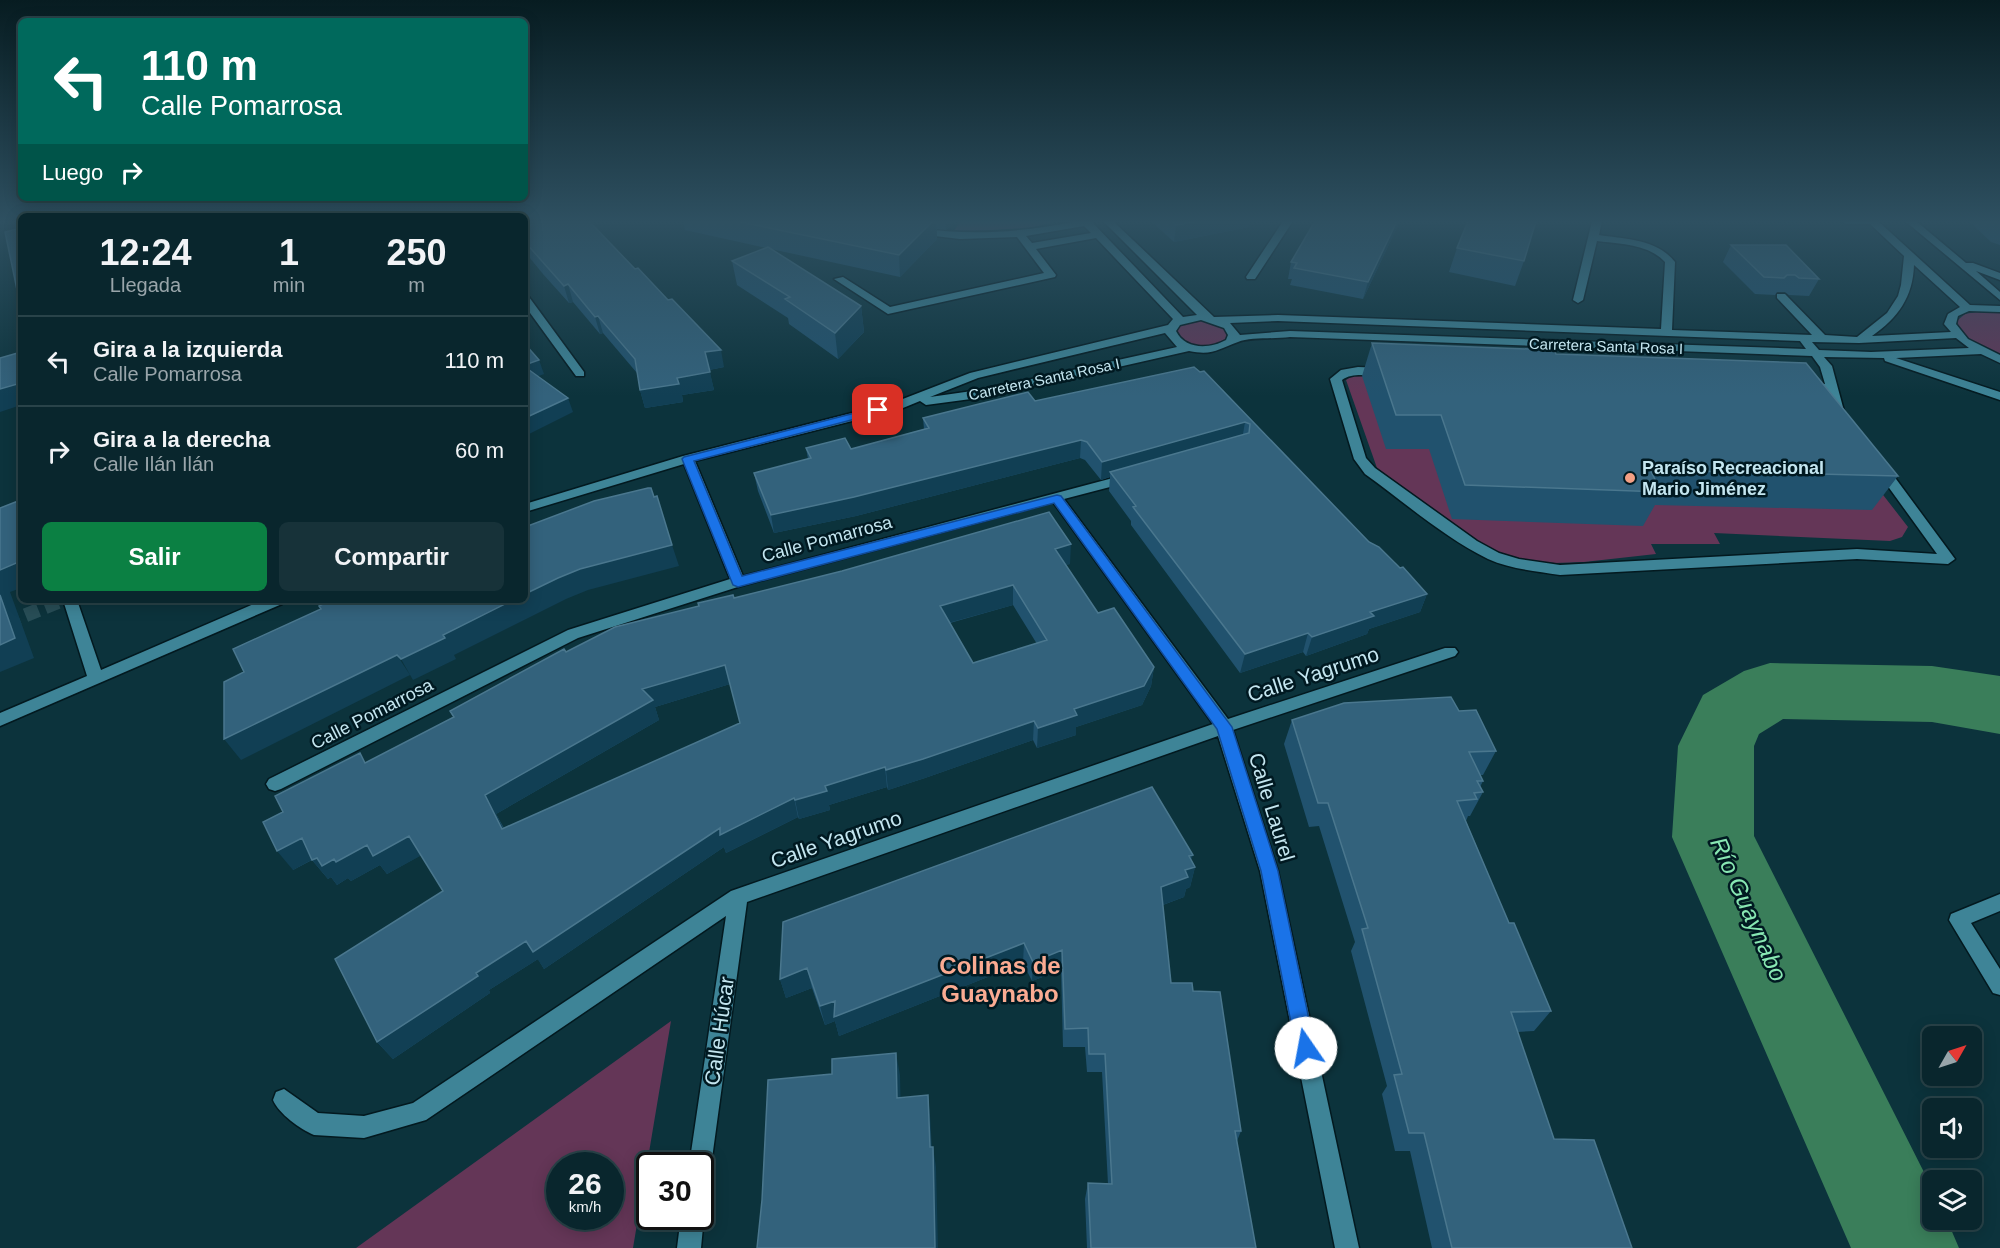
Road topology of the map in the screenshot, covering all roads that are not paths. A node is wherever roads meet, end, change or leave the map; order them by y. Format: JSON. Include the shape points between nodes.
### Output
{"nodes":[{"id":1,"x":839,"y":279,"type":"dead end"},
{"id":2,"x":1032,"y":279,"type":"edge"},
{"id":3,"x":1137,"y":279,"type":"edge"},
{"id":4,"x":1169,"y":279,"type":"edge"},
{"id":5,"x":1583,"y":279,"type":"edge"},
{"id":6,"x":1669,"y":279,"type":"edge"},
{"id":7,"x":1909,"y":279,"type":"edge"},
{"id":8,"x":1935,"y":279,"type":"edge"},
{"id":9,"x":1979,"y":279,"type":"edge"},
{"id":10,"x":1781,"y":296,"type":"edge"},
{"id":11,"x":2000,"y":297,"type":"edge"},
{"id":12,"x":1578,"y":300,"type":"dead end"},
{"id":13,"x":528,"y":303,"type":"edge"},
{"id":14,"x":1967,"y":308,"type":"junction"},
{"id":15,"x":2000,"y":309,"type":"edge"},
{"id":16,"x":1211,"y":319,"type":"junction"},
{"id":17,"x":1175,"y":324,"type":"junction"},
{"id":18,"x":1666,"y":333,"type":"junction"},
{"id":19,"x":1957,"y":335,"type":"junction"},
{"id":20,"x":1803,"y":338,"type":"junction"},
{"id":21,"x":1233,"y":339,"type":"junction"},
{"id":22,"x":1822,"y":339,"type":"junction"},
{"id":23,"x":1858,"y":340,"type":"junction"},
{"id":24,"x":1189,"y":348,"type":"junction"},
{"id":25,"x":1980,"y":351,"type":"junction"},
{"id":26,"x":1817,"y":353,"type":"junction"},
{"id":27,"x":1871,"y":355,"type":"junction"},
{"id":28,"x":2000,"y":360,"type":"edge"},
{"id":29,"x":1393,"y":371,"type":"edge"},
{"id":30,"x":580,"y":374,"type":"dead end"},
{"id":31,"x":1797,"y":386,"type":"edge"},
{"id":32,"x":1833,"y":388,"type":"junction"},
{"id":33,"x":2000,"y":396,"type":"edge"},
{"id":34,"x":899,"y":405,"type":"junction"},
{"id":35,"x":1852,"y":430,"type":"edge"},
{"id":36,"x":1872,"y":458,"type":"edge"},
{"id":37,"x":688,"y":459,"type":"junction"},
{"id":38,"x":1137,"y":475,"type":"edge"},
{"id":39,"x":1057,"y":499,"type":"junction"},
{"id":40,"x":528,"y":507,"type":"edge"},
{"id":41,"x":738,"y":582,"type":"junction"},
{"id":42,"x":71,"y":603,"type":"edge"},
{"id":43,"x":269,"y":603,"type":"edge"},
{"id":44,"x":1450,"y":652,"type":"dead end"},
{"id":45,"x":96,"y":678,"type":"junction"},
{"id":46,"x":0,"y":720,"type":"edge"},
{"id":47,"x":1224,"y":727,"type":"junction"},
{"id":48,"x":275,"y":784,"type":"dead end"},
{"id":49,"x":738,"y":897,"type":"junction"},
{"id":50,"x":2000,"y":902,"type":"edge"},
{"id":51,"x":2000,"y":986,"type":"edge"},
{"id":52,"x":284,"y":1100,"type":"dead end"},
{"id":53,"x":702,"y":1152,"type":"edge"},
{"id":54,"x":691,"y":1230,"type":"edge"},
{"id":55,"x":689,"y":1248,"type":"edge"},
{"id":56,"x":1347,"y":1248,"type":"edge"}],
"edges":[{"from":1,"to":2,"type":"street","via":[[888,311]]},
{"from":3,"to":17,"type":"street"},
{"from":4,"to":16,"type":"street"},
{"from":5,"to":12,"type":"street"},
{"from":6,"to":18,"type":"street"},
{"from":7,"to":23,"type":"street","via":[[1896,311]]},
{"from":8,"to":14,"type":"street"},
{"from":9,"to":11,"type":"street"},
{"from":10,"to":22,"type":"street"},
{"from":13,"to":30,"type":"street"},
{"from":14,"to":15,"type":"street"},
{"from":14,"to":19,"type":"street","via":[[1950,319]]},
{"from":16,"to":17,"type":"street","name":"Carretera Santa Rosa I"},
{"from":16,"to":18,"type":"street","name":"Carretera Santa Rosa I"},
{"from":16,"to":21,"type":"street","via":[[1231,329]]},
{"from":17,"to":24,"type":"street","via":[[1170,334]]},
{"from":17,"to":34,"type":"street","name":"Carretera Santa Rosa I","via":[[974,375]]},
{"from":18,"to":20,"type":"street","name":"Carretera Santa Rosa I"},
{"from":19,"to":23,"type":"street","name":"Carretera Santa Rosa I"},
{"from":19,"to":25,"type":"street"},
{"from":20,"to":22,"type":"street","name":"Carretera Santa Rosa I"},
{"from":20,"to":26,"type":"street"},
{"from":21,"to":24,"type":"street","name":"Carretera Santa Rosa I","via":[[1220,348]]},
{"from":21,"to":26,"type":"street","name":"Carretera Santa Rosa I","via":[[1290,334]]},
{"from":22,"to":23,"type":"street","name":"Carretera Santa Rosa I"},
{"from":24,"to":34,"type":"street","name":"Carretera Santa Rosa I","via":[[986,393]]},
{"from":25,"to":27,"type":"street","name":"Carretera Santa Rosa I"},
{"from":25,"to":28,"type":"street"},
{"from":26,"to":27,"type":"street","name":"Carretera Santa Rosa I"},
{"from":26,"to":32,"type":"street"},
{"from":27,"to":33,"type":"street"},
{"from":29,"to":36,"type":"street","via":[[1352,370],[1336,379],[1360,459],[1370,471],[1472,544],[1517,564],[1560,570],[1857,554],[1948,559]]},
{"from":31,"to":32,"type":"street"},
{"from":32,"to":35,"type":"street","via":[[1838,412]]},
{"from":34,"to":37,"type":"street","name":"Carretera Santa Rosa I"},
{"from":37,"to":40,"type":"street","name":"Carretera Santa Rosa I"},
{"from":37,"to":41,"type":"street"},
{"from":38,"to":39,"type":"street","name":"Calle Pomarrosa"},
{"from":39,"to":41,"type":"street","name":"Calle Pomarrosa"},
{"from":39,"to":47,"type":"street","name":"Calle Laurel"},
{"from":41,"to":48,"type":"street","name":"Calle Pomarrosa","via":[[573,634]]},
{"from":42,"to":45,"type":"street"},
{"from":43,"to":45,"type":"street"},
{"from":44,"to":47,"type":"street","name":"Calle Yagrumo"},
{"from":45,"to":46,"type":"street"},
{"from":47,"to":49,"type":"street","name":"Calle Yagrumo"},
{"from":47,"to":56,"type":"street","name":"Calle Laurel","via":[[1269,871]]},
{"from":49,"to":52,"type":"street","name":"Calle Yagrumo","via":[[418,1112],[364,1127],[315,1124]]},
{"from":49,"to":53,"type":"street","name":"Calle Húcar"},
{"from":50,"to":51,"type":"street","via":[[1958,920]]},
{"from":54,"to":55,"type":"street"}]}
